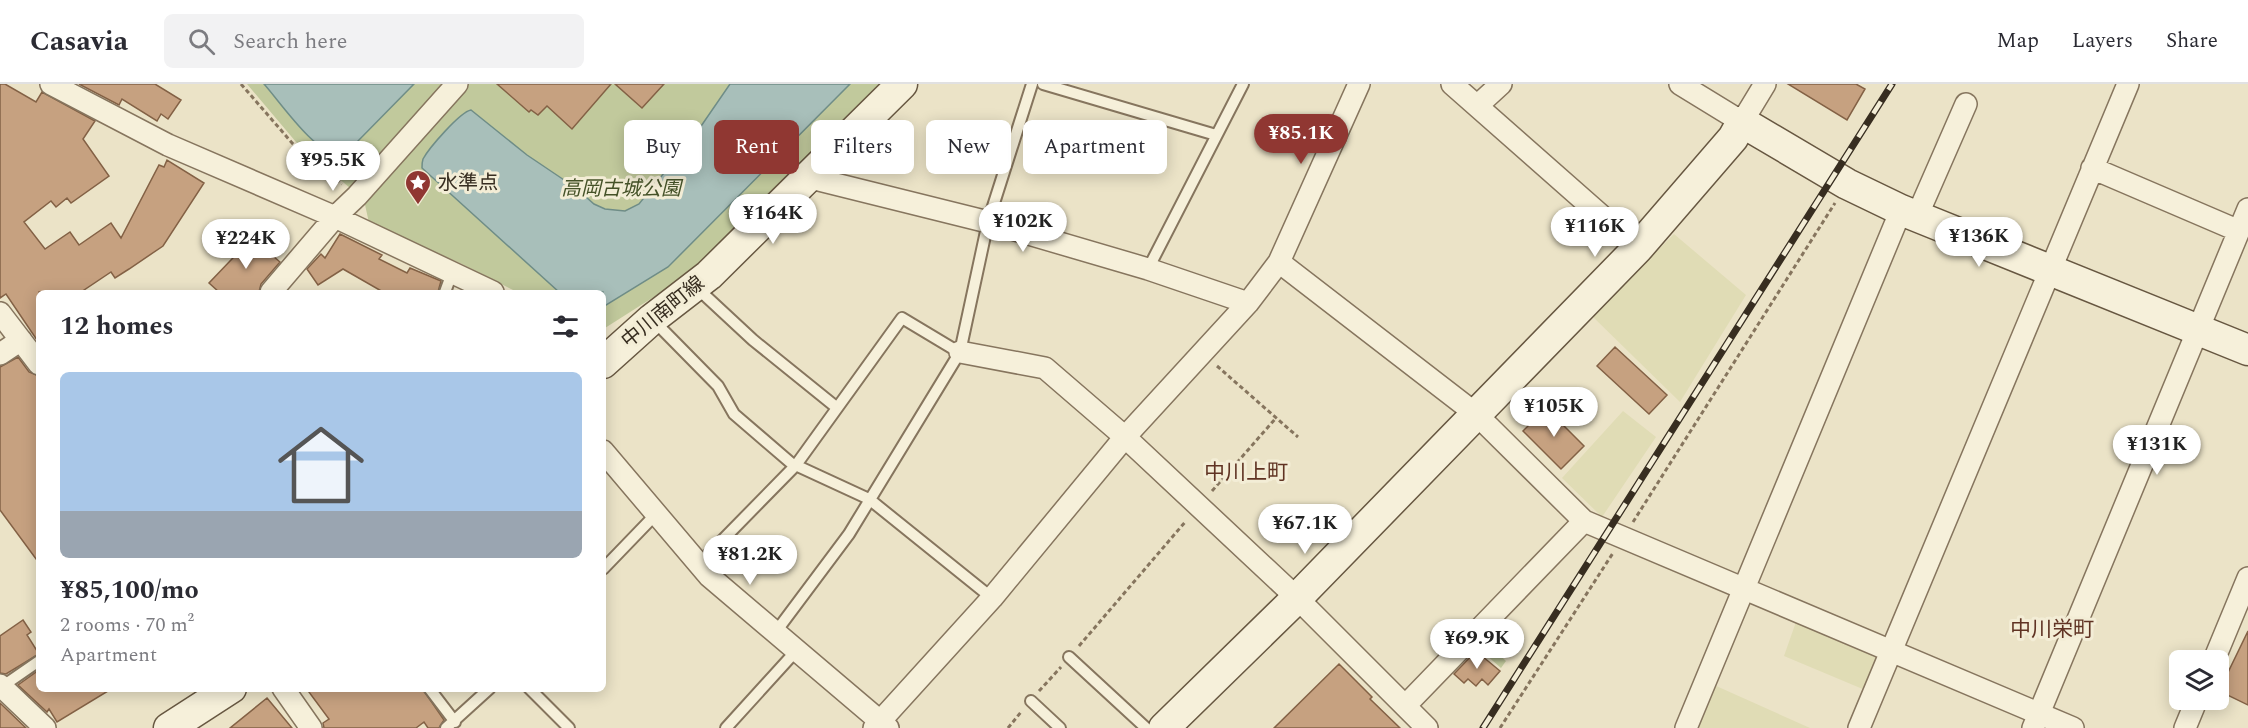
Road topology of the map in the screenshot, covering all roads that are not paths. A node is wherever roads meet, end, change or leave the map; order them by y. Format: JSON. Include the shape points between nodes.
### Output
{"nodes":[{"id":1,"x":51,"y":84,"type":"edge"},
{"id":2,"x":457,"y":84,"type":"edge"},
{"id":3,"x":902,"y":84,"type":"edge"},
{"id":4,"x":1032,"y":84,"type":"edge"},
{"id":5,"x":1043,"y":84,"type":"edge"},
{"id":6,"x":1243,"y":84,"type":"edge"},
{"id":7,"x":1359,"y":84,"type":"edge"},
{"id":8,"x":1452,"y":84,"type":"edge"},
{"id":9,"x":1501,"y":84,"type":"edge"},
{"id":10,"x":1680,"y":84,"type":"edge"},
{"id":11,"x":1765,"y":84,"type":"edge"},
{"id":12,"x":2128,"y":84,"type":"edge"},
{"id":13,"x":1966,"y":104,"type":"dead end"},
{"id":14,"x":1477,"y":106,"type":"junction"},
{"id":15,"x":1742,"y":122,"type":"junction"},
{"id":16,"x":1216,"y":135,"type":"junction"},
{"id":17,"x":2092,"y":168,"type":"junction"},
{"id":18,"x":807,"y":177,"type":"junction"},
{"id":19,"x":2248,"y":209,"type":"edge"},
{"id":20,"x":1909,"y":213,"type":"junction"},
{"id":21,"x":334,"y":217,"type":"junction"},
{"id":22,"x":988,"y":222,"type":"junction"},
{"id":23,"x":2238,"y":231,"type":"junction"},
{"id":24,"x":1638,"y":248,"type":"junction"},
{"id":25,"x":1279,"y":262,"type":"junction"},
{"id":26,"x":1148,"y":269,"type":"junction"},
{"id":27,"x":2051,"y":272,"type":"junction"},
{"id":28,"x":448,"y":283,"type":"edge"},
{"id":29,"x":695,"y":286,"type":"junction"},
{"id":30,"x":273,"y":290,"type":"edge"},
{"id":31,"x":483,"y":290,"type":"edge"},
{"id":32,"x":1248,"y":303,"type":"junction"},
{"id":33,"x":0,"y":313,"type":"edge"},
{"id":34,"x":652,"y":319,"type":"junction"},
{"id":35,"x":2197,"y":328,"type":"junction"},
{"id":36,"x":21,"y":339,"type":"junction"},
{"id":37,"x":2248,"y":350,"type":"edge"},
{"id":38,"x":960,"y":351,"type":"junction"},
{"id":39,"x":0,"y":354,"type":"edge"},
{"id":40,"x":606,"y":358,"type":"edge"},
{"id":41,"x":36,"y":360,"type":"edge"},
{"id":42,"x":836,"y":407,"type":"junction"},
{"id":43,"x":1476,"y":414,"type":"junction"},
{"id":44,"x":1125,"y":437,"type":"junction"},
{"id":45,"x":606,"y":455,"type":"edge"},
{"id":46,"x":796,"y":465,"type":"junction"},
{"id":47,"x":869,"y":500,"type":"junction"},
{"id":48,"x":657,"y":513,"type":"junction"},
{"id":49,"x":1584,"y":521,"type":"junction"},
{"id":50,"x":699,"y":564,"type":"junction"},
{"id":51,"x":606,"y":566,"type":"edge"},
{"id":52,"x":2248,"y":578,"type":"edge"},
{"id":53,"x":1743,"y":589,"type":"junction"},
{"id":54,"x":992,"y":598,"type":"junction"},
{"id":55,"x":1297,"y":598,"type":"junction"},
{"id":56,"x":775,"y":633,"type":"junction"},
{"id":57,"x":2218,"y":650,"type":"edge"},
{"id":58,"x":796,"y":651,"type":"junction"},
{"id":59,"x":1891,"y":652,"type":"junction"},
{"id":60,"x":1069,"y":657,"type":"road end"},
{"id":61,"x":36,"y":663,"type":"edge"},
{"id":62,"x":0,"y":687,"type":"edge"},
{"id":63,"x":225,"y":692,"type":"edge"},
{"id":64,"x":286,"y":692,"type":"edge"},
{"id":65,"x":431,"y":692,"type":"edge"},
{"id":66,"x":486,"y":692,"type":"edge"},
{"id":67,"x":533,"y":692,"type":"edge"},
{"id":68,"x":1031,"y":701,"type":"road end"},
{"id":69,"x":1405,"y":706,"type":"junction"},
{"id":70,"x":2192,"y":710,"type":"edge"},
{"id":71,"x":2036,"y":721,"type":"edge"},
{"id":72,"x":451,"y":726,"type":"edge"},
{"id":73,"x":880,"y":726,"type":"edge"},
{"id":74,"x":45,"y":728,"type":"edge"},
{"id":75,"x":169,"y":728,"type":"edge"},
{"id":76,"x":311,"y":728,"type":"edge"},
{"id":77,"x":569,"y":728,"type":"edge"},
{"id":78,"x":726,"y":728,"type":"edge"},
{"id":79,"x":1060,"y":728,"type":"edge"},
{"id":80,"x":1146,"y":728,"type":"edge"},
{"id":81,"x":1164,"y":728,"type":"edge"},
{"id":82,"x":1427,"y":728,"type":"edge"},
{"id":83,"x":1686,"y":728,"type":"edge"},
{"id":84,"x":1858,"y":728,"type":"edge"},
{"id":85,"x":2073,"y":728,"type":"edge"},
{"id":86,"x":2185,"y":728,"type":"edge"}],
"edges":[{"from":1,"to":21,"type":"street","via":[[168,145]]},
{"from":2,"to":21,"type":"street"},
{"from":3,"to":18,"type":"street","name":"中川南町線"},
{"from":4,"to":22,"type":"lane"},
{"from":5,"to":16,"type":"lane"},
{"from":6,"to":16,"type":"lane"},
{"from":7,"to":25,"type":"street"},
{"from":8,"to":14,"type":"street"},
{"from":9,"to":14,"type":"street"},
{"from":10,"to":15,"type":"street"},
{"from":11,"to":15,"type":"street"},
{"from":12,"to":17,"type":"street"},
{"from":13,"to":20,"type":"street"},
{"from":14,"to":24,"type":"street"},
{"from":15,"to":20,"type":"street","via":[[1847,184]]},
{"from":15,"to":24,"type":"street","via":[[1733,138]]},
{"from":16,"to":26,"type":"lane"},
{"from":17,"to":23,"type":"street"},
{"from":17,"to":27,"type":"street"},
{"from":18,"to":22,"type":"street"},
{"from":18,"to":29,"type":"street","name":"中川南町線"},
{"from":19,"to":23,"type":"street"},
{"from":20,"to":27,"type":"street"},
{"from":20,"to":53,"type":"street"},
{"from":21,"to":28,"type":"street"},
{"from":21,"to":30,"type":"street"},
{"from":22,"to":26,"type":"street"},
{"from":22,"to":38,"type":"lane"},
{"from":23,"to":35,"type":"street"},
{"from":24,"to":43,"type":"street"},
{"from":25,"to":32,"type":"street"},
{"from":25,"to":43,"type":"street"},
{"from":26,"to":32,"type":"street"},
{"from":27,"to":35,"type":"street"},
{"from":27,"to":59,"type":"street"},
{"from":28,"to":31,"type":"street"},
{"from":29,"to":34,"type":"street","name":"中川南町線"},
{"from":29,"to":42,"type":"lane","via":[[753,340]]},
{"from":32,"to":44,"type":"street"},
{"from":33,"to":36,"type":"street"},
{"from":34,"to":40,"type":"street","name":"中川南町線"},
{"from":34,"to":46,"type":"lane","via":[[718,386],[734,414]]},
{"from":35,"to":37,"type":"street"},
{"from":35,"to":71,"type":"street"},
{"from":36,"to":39,"type":"street"},
{"from":36,"to":41,"type":"street"},
{"from":38,"to":42,"type":"lane","via":[[902,318]]},
{"from":38,"to":44,"type":"street","via":[[1045,368]]},
{"from":38,"to":47,"type":"lane"},
{"from":42,"to":46,"type":"lane"},
{"from":43,"to":49,"type":"street"},
{"from":43,"to":55,"type":"street"},
{"from":44,"to":54,"type":"street"},
{"from":44,"to":55,"type":"street"},
{"from":45,"to":48,"type":"street"},
{"from":46,"to":47,"type":"lane"},
{"from":46,"to":50,"type":"lane"},
{"from":47,"to":54,"type":"lane"},
{"from":47,"to":56,"type":"lane","via":[[849,534]]},
{"from":48,"to":50,"type":"street"},
{"from":48,"to":51,"type":"lane"},
{"from":49,"to":53,"type":"street"},
{"from":49,"to":69,"type":"street"},
{"from":50,"to":56,"type":"street"},
{"from":52,"to":57,"type":"street"},
{"from":53,"to":59,"type":"street"},
{"from":53,"to":83,"type":"street"},
{"from":54,"to":73,"type":"street"},
{"from":55,"to":69,"type":"street"},
{"from":55,"to":81,"type":"street"},
{"from":56,"to":58,"type":"street"},
{"from":58,"to":73,"type":"street"},
{"from":58,"to":78,"type":"lane"},
{"from":59,"to":71,"type":"street"},
{"from":59,"to":84,"type":"street"},
{"from":60,"to":80,"type":"lane"},
{"from":61,"to":62,"type":"lane"},
{"from":62,"to":74,"type":"street"},
{"from":63,"to":75,"type":"street"},
{"from":64,"to":76,"type":"street"},
{"from":65,"to":72,"type":"lane"},
{"from":66,"to":72,"type":"lane"},
{"from":67,"to":77,"type":"lane"},
{"from":68,"to":79,"type":"lane"},
{"from":69,"to":82,"type":"street"},
{"from":70,"to":86,"type":"street"},
{"from":71,"to":85,"type":"street"}]}
